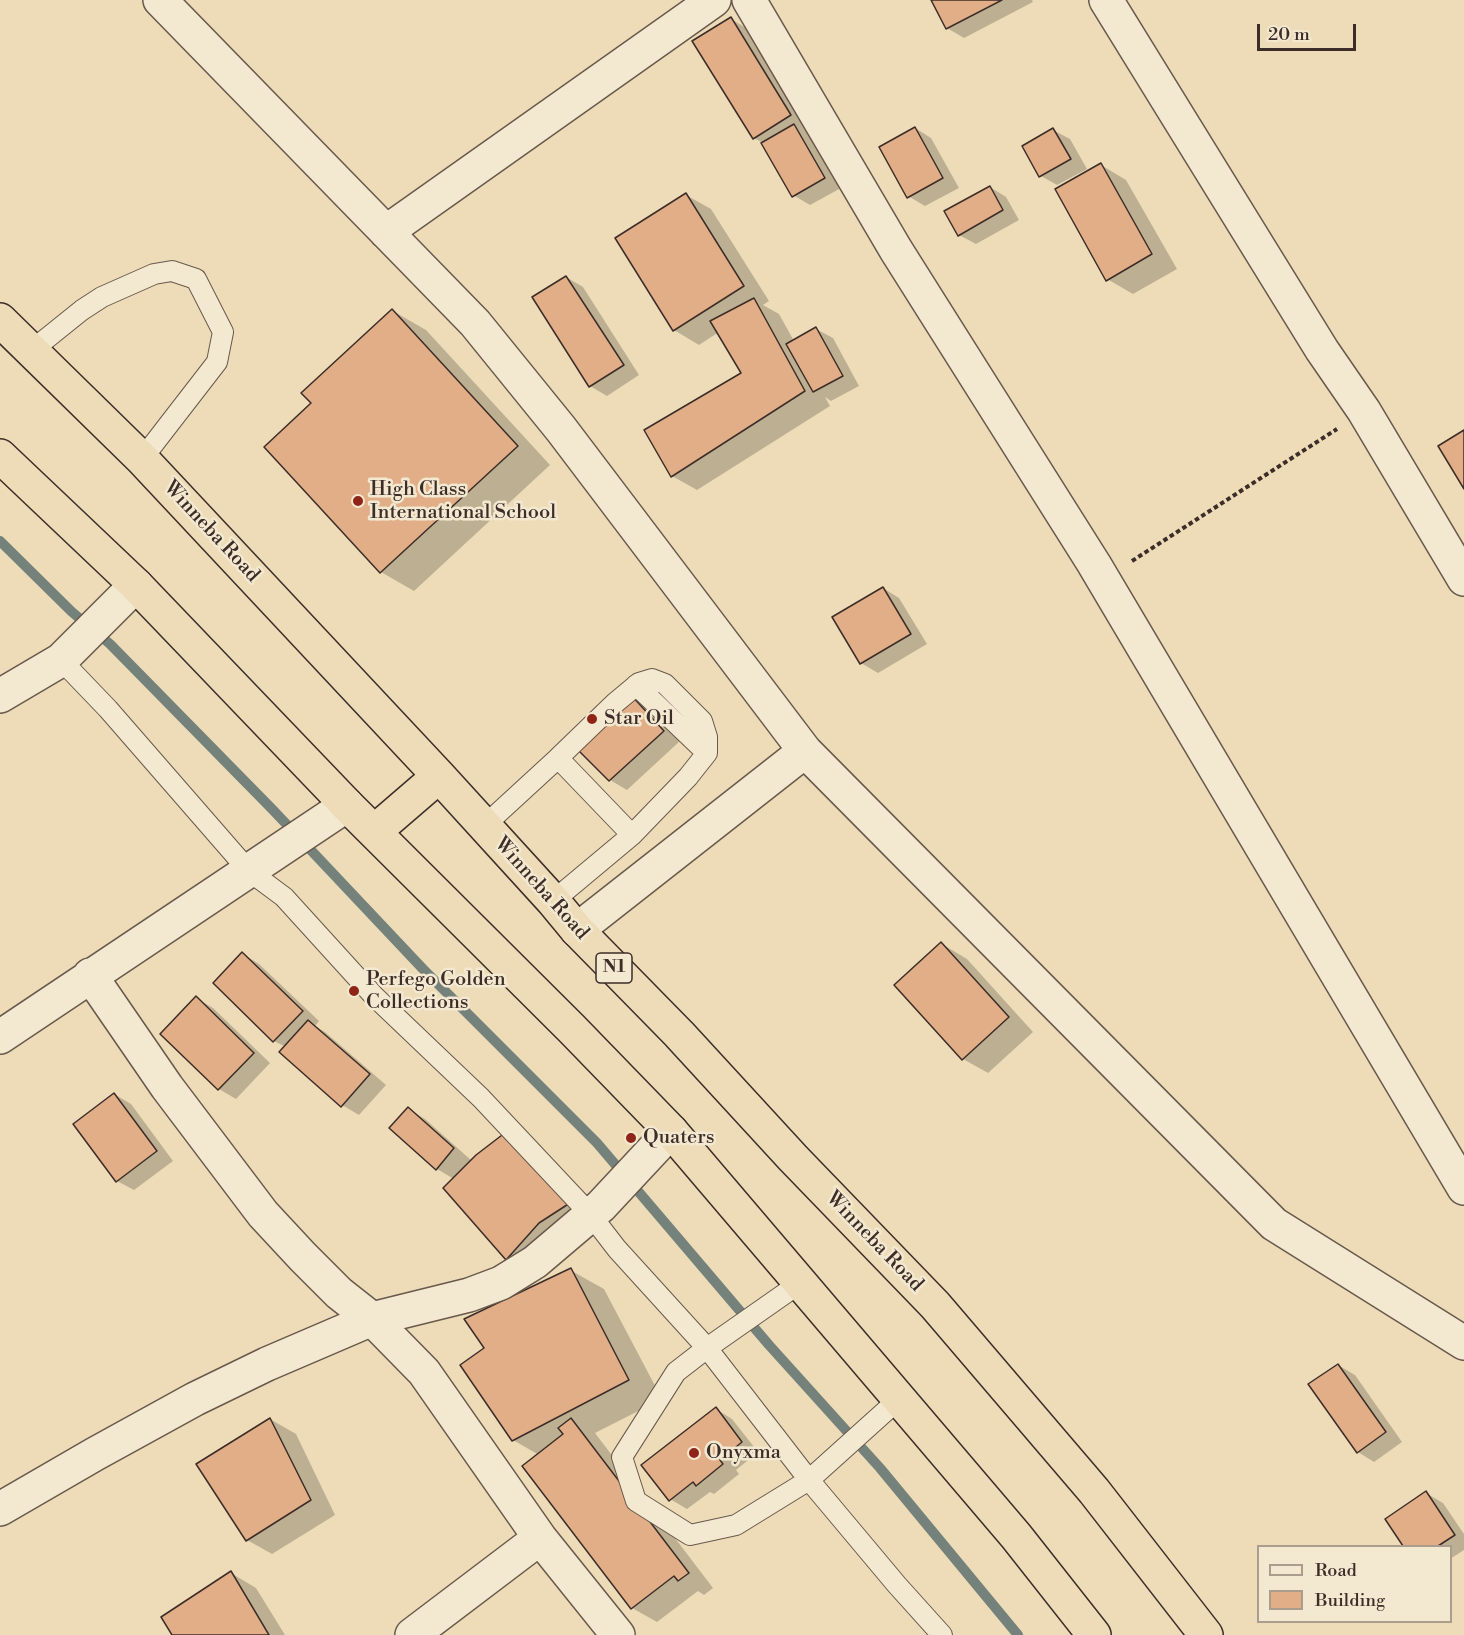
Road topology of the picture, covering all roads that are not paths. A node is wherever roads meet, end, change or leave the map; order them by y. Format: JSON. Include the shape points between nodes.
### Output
{"nodes":[{"id":1,"x":160,"y":0,"type":"edge"},
{"id":2,"x":714,"y":0,"type":"edge"},
{"id":3,"x":749,"y":0,"type":"edge"},
{"id":4,"x":1106,"y":0,"type":"edge"},
{"id":5,"x":386,"y":232,"type":"junction"},
{"id":6,"x":0,"y":320,"type":"edge"},
{"id":7,"x":31,"y":351,"type":"junction"},
{"id":8,"x":0,"y":456,"type":"edge"},
{"id":9,"x":142,"y":459,"type":"junction"},
{"id":10,"x":1464,"y":579,"type":"edge"},
{"id":11,"x":136,"y":585,"type":"junction"},
{"id":12,"x":61,"y":660,"type":"junction"},
{"id":13,"x":0,"y":696,"type":"edge"},
{"id":14,"x":805,"y":751,"type":"junction"},
{"id":15,"x":558,"y":758,"type":"junction"},
{"id":16,"x":440,"y":776,"type":"junction"},
{"id":17,"x":347,"y":805,"type":"junction"},
{"id":18,"x":484,"y":826,"type":"junction"},
{"id":19,"x":374,"y":832,"type":"junction"},
{"id":20,"x":632,"y":835,"type":"junction"},
{"id":21,"x":249,"y":871,"type":"junction"},
{"id":22,"x":553,"y":902,"type":"junction"},
{"id":23,"x":577,"y":930,"type":"junction"},
{"id":24,"x":90,"y":975,"type":"junction"},
{"id":25,"x":0,"y":1037,"type":"edge"},
{"id":26,"x":671,"y":1131,"type":"junction"},
{"id":27,"x":1464,"y":1188,"type":"edge"},
{"id":28,"x":590,"y":1214,"type":"junction"},
{"id":29,"x":800,"y":1283,"type":"junction"},
{"id":30,"x":372,"y":1319,"type":"junction"},
{"id":31,"x":1464,"y":1343,"type":"edge"},
{"id":32,"x":707,"y":1348,"type":"junction"},
{"id":33,"x":899,"y":1399,"type":"junction"},
{"id":34,"x":809,"y":1480,"type":"junction"},
{"id":35,"x":0,"y":1509,"type":"edge"},
{"id":36,"x":540,"y":1538,"type":"junction"},
{"id":37,"x":412,"y":1635,"type":"edge"},
{"id":38,"x":618,"y":1635,"type":"edge"},
{"id":39,"x":942,"y":1635,"type":"edge"},
{"id":40,"x":1094,"y":1635,"type":"edge"},
{"id":41,"x":1206,"y":1635,"type":"edge"}],
"edges":[{"from":1,"to":5,"type":"street"},
{"from":2,"to":5,"type":"street"},
{"from":3,"to":27,"type":"street","via":[[896,250],[1103,580]]},
{"from":4,"to":10,"type":"street","via":[[1364,411]]},
{"from":5,"to":14,"type":"street","via":[[475,322]]},
{"from":6,"to":7,"type":"highway","name":"Winneba Road","number":"N1"},
{"from":7,"to":9,"type":"highway","name":"Winneba Road","number":"N1"},
{"from":7,"to":9,"type":"lane","via":[[102,297],[154,274],[172,271],[196,279],[224,332],[217,362]]},
{"from":8,"to":11,"type":"highway"},
{"from":9,"to":16,"type":"highway","name":"Winneba Road","number":"N1"},
{"from":11,"to":12,"type":"street"},
{"from":11,"to":17,"type":"highway"},
{"from":12,"to":13,"type":"street"},
{"from":12,"to":21,"type":"lane"},
{"from":14,"to":23,"type":"street"},
{"from":14,"to":31,"type":"street","via":[[1274,1224]]},
{"from":15,"to":18,"type":"lane"},
{"from":15,"to":20,"type":"lane"},
{"from":15,"to":20,"type":"lane","via":[[636,685],[707,753]]},
{"from":16,"to":18,"type":"highway","name":"Winneba Road","number":"N1"},
{"from":16,"to":19,"type":"highway"},
{"from":17,"to":19,"type":"highway"},
{"from":17,"to":21,"type":"street"},
{"from":18,"to":22,"type":"highway","name":"Winneba Road","number":"N1"},
{"from":19,"to":26,"type":"highway"},
{"from":20,"to":22,"type":"lane"},
{"from":21,"to":24,"type":"street"},
{"from":21,"to":28,"type":"lane","via":[[284,897],[374,996],[481,1098]]},
{"from":22,"to":23,"type":"highway","name":"Winneba Road","number":"N1"},
{"from":23,"to":41,"type":"highway","name":"Winneba Road","number":"N1","via":[[935,1305],[1094,1491]]},
{"from":24,"to":25,"type":"street"},
{"from":24,"to":30,"type":"street","via":[[167,1087],[263,1214],[339,1293]]},
{"from":26,"to":28,"type":"street"},
{"from":26,"to":29,"type":"highway"},
{"from":28,"to":30,"type":"street","via":[[535,1262],[501,1283]]},
{"from":28,"to":32,"type":"lane"},
{"from":29,"to":32,"type":"lane"},
{"from":29,"to":33,"type":"highway"},
{"from":30,"to":35,"type":"street","via":[[195,1399]]},
{"from":30,"to":36,"type":"street","via":[[424,1372]]},
{"from":32,"to":34,"type":"lane"},
{"from":32,"to":34,"type":"lane","via":[[676,1372],[622,1457],[636,1501],[690,1535],[736,1525]]},
{"from":33,"to":34,"type":"lane"},
{"from":33,"to":40,"type":"highway"},
{"from":34,"to":39,"type":"lane"},
{"from":36,"to":37,"type":"street"},
{"from":36,"to":38,"type":"street"}]}
